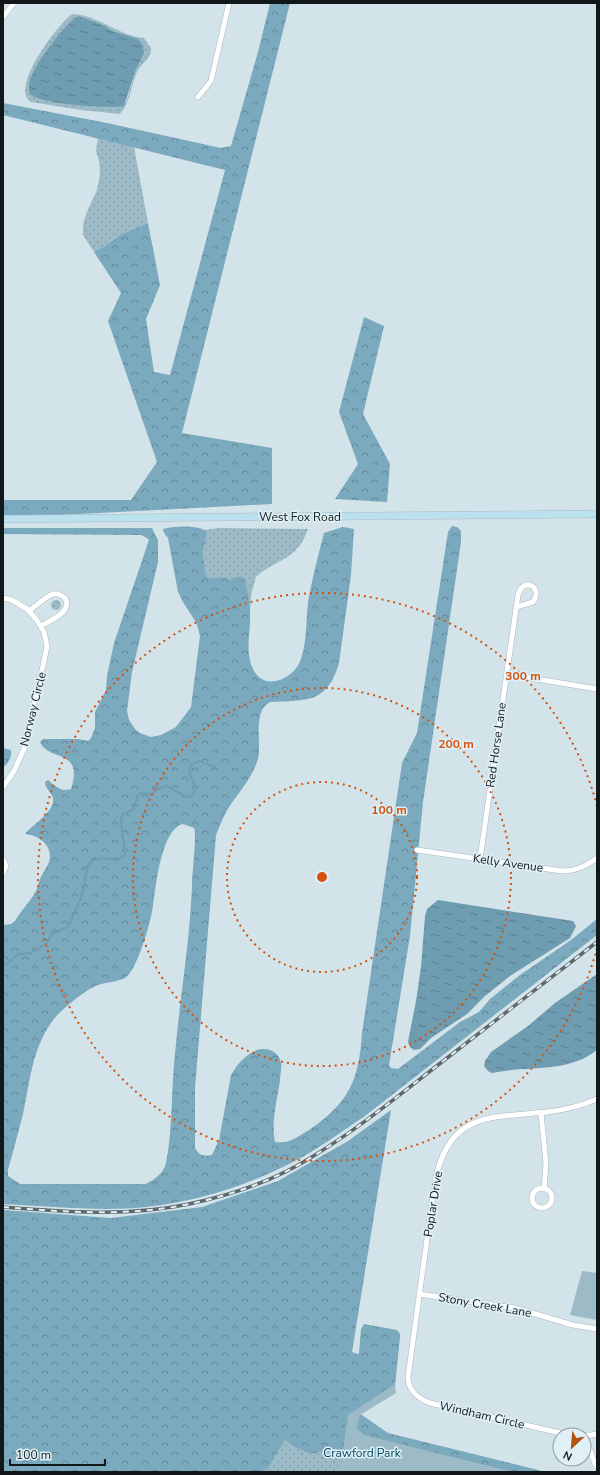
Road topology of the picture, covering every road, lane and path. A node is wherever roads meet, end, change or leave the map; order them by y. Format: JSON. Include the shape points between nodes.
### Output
{"nodes":[{"id":1,"x":14,"y":3,"type":"edge"},
{"id":2,"x":230,"y":3,"type":"edge"},
{"id":3,"x":3,"y":17,"type":"edge"},
{"id":4,"x":198,"y":97,"type":"dead end"},
{"id":5,"x":597,"y":514,"type":"edge"},
{"id":6,"x":3,"y":519,"type":"edge"},
{"id":7,"x":3,"y":598,"type":"edge"},
{"id":8,"x":516,"y":607,"type":"junction"},
{"id":9,"x":29,"y":611,"type":"junction"},
{"id":10,"x":41,"y":626,"type":"junction"},
{"id":11,"x":507,"y":674,"type":"junction"},
{"id":12,"x":597,"y":689,"type":"edge"},
{"id":13,"x":3,"y":787,"type":"edge"},
{"id":14,"x":417,"y":850,"type":"dead end"},
{"id":15,"x":597,"y":858,"type":"edge"},
{"id":16,"x":3,"y":859,"type":"edge"},
{"id":17,"x":480,"y":859,"type":"junction"},
{"id":18,"x":3,"y":873,"type":"edge"},
{"id":19,"x":597,"y":1099,"type":"edge"},
{"id":20,"x":541,"y":1113,"type":"junction"},
{"id":21,"x":544,"y":1189,"type":"dead end"},
{"id":22,"x":419,"y":1294,"type":"junction"},
{"id":23,"x":597,"y":1329,"type":"edge"},
{"id":24,"x":408,"y":1377,"type":"joint"},
{"id":25,"x":552,"y":1431,"type":"edge"},
{"id":26,"x":592,"y":1456,"type":"edge"},
{"id":27,"x":597,"y":1466,"type":"edge"}],
"edges":[{"from":1,"to":3,"type":"street"},
{"from":2,"to":4,"type":"street","via":[[211,81]]},
{"from":5,"to":6,"type":"street","name":"West Fox Road"},
{"from":7,"to":9,"type":"street","name":"Norway Circle","via":[[12,600]]},
{"from":8,"to":8,"type":"street","name":"Red Horse Lane","via":[[533,602],[536,595],[534,588],[527,585],[519,590]]},
{"from":8,"to":11,"type":"street","name":"Red Horse Lane"},
{"from":9,"to":10,"type":"street","name":"Norway Circle"},
{"from":9,"to":10,"type":"street","via":[[53,594],[65,598],[65,611]]},
{"from":10,"to":13,"type":"street","name":"Norway Circle","via":[[47,646],[24,749]]},
{"from":11,"to":12,"type":"street"},
{"from":11,"to":17,"type":"street","name":"Red Horse Lane"},
{"from":14,"to":17,"type":"street","name":"Kelly Avenue"},
{"from":15,"to":17,"type":"street","name":"Kelly Avenue","via":[[572,871]]},
{"from":16,"to":18,"type":"street","via":[[6,866]]},
{"from":19,"to":20,"type":"street","name":"Poplar Drive","via":[[574,1107]]},
{"from":20,"to":21,"type":"street","via":[[546,1163]]},
{"from":20,"to":22,"type":"street","name":"Poplar Drive","via":[[480,1120],[462,1130],[445,1150],[435,1181]]},
{"from":22,"to":23,"type":"street","name":"Stony Creek Lane","via":[[515,1308],[573,1325]]},
{"from":22,"to":24,"type":"street","name":"Poplar Drive"},
{"from":24,"to":25,"type":"street","name":"Windham Circle","via":[[412,1391],[430,1402]]},
{"from":26,"to":27,"type":"street"}]}
